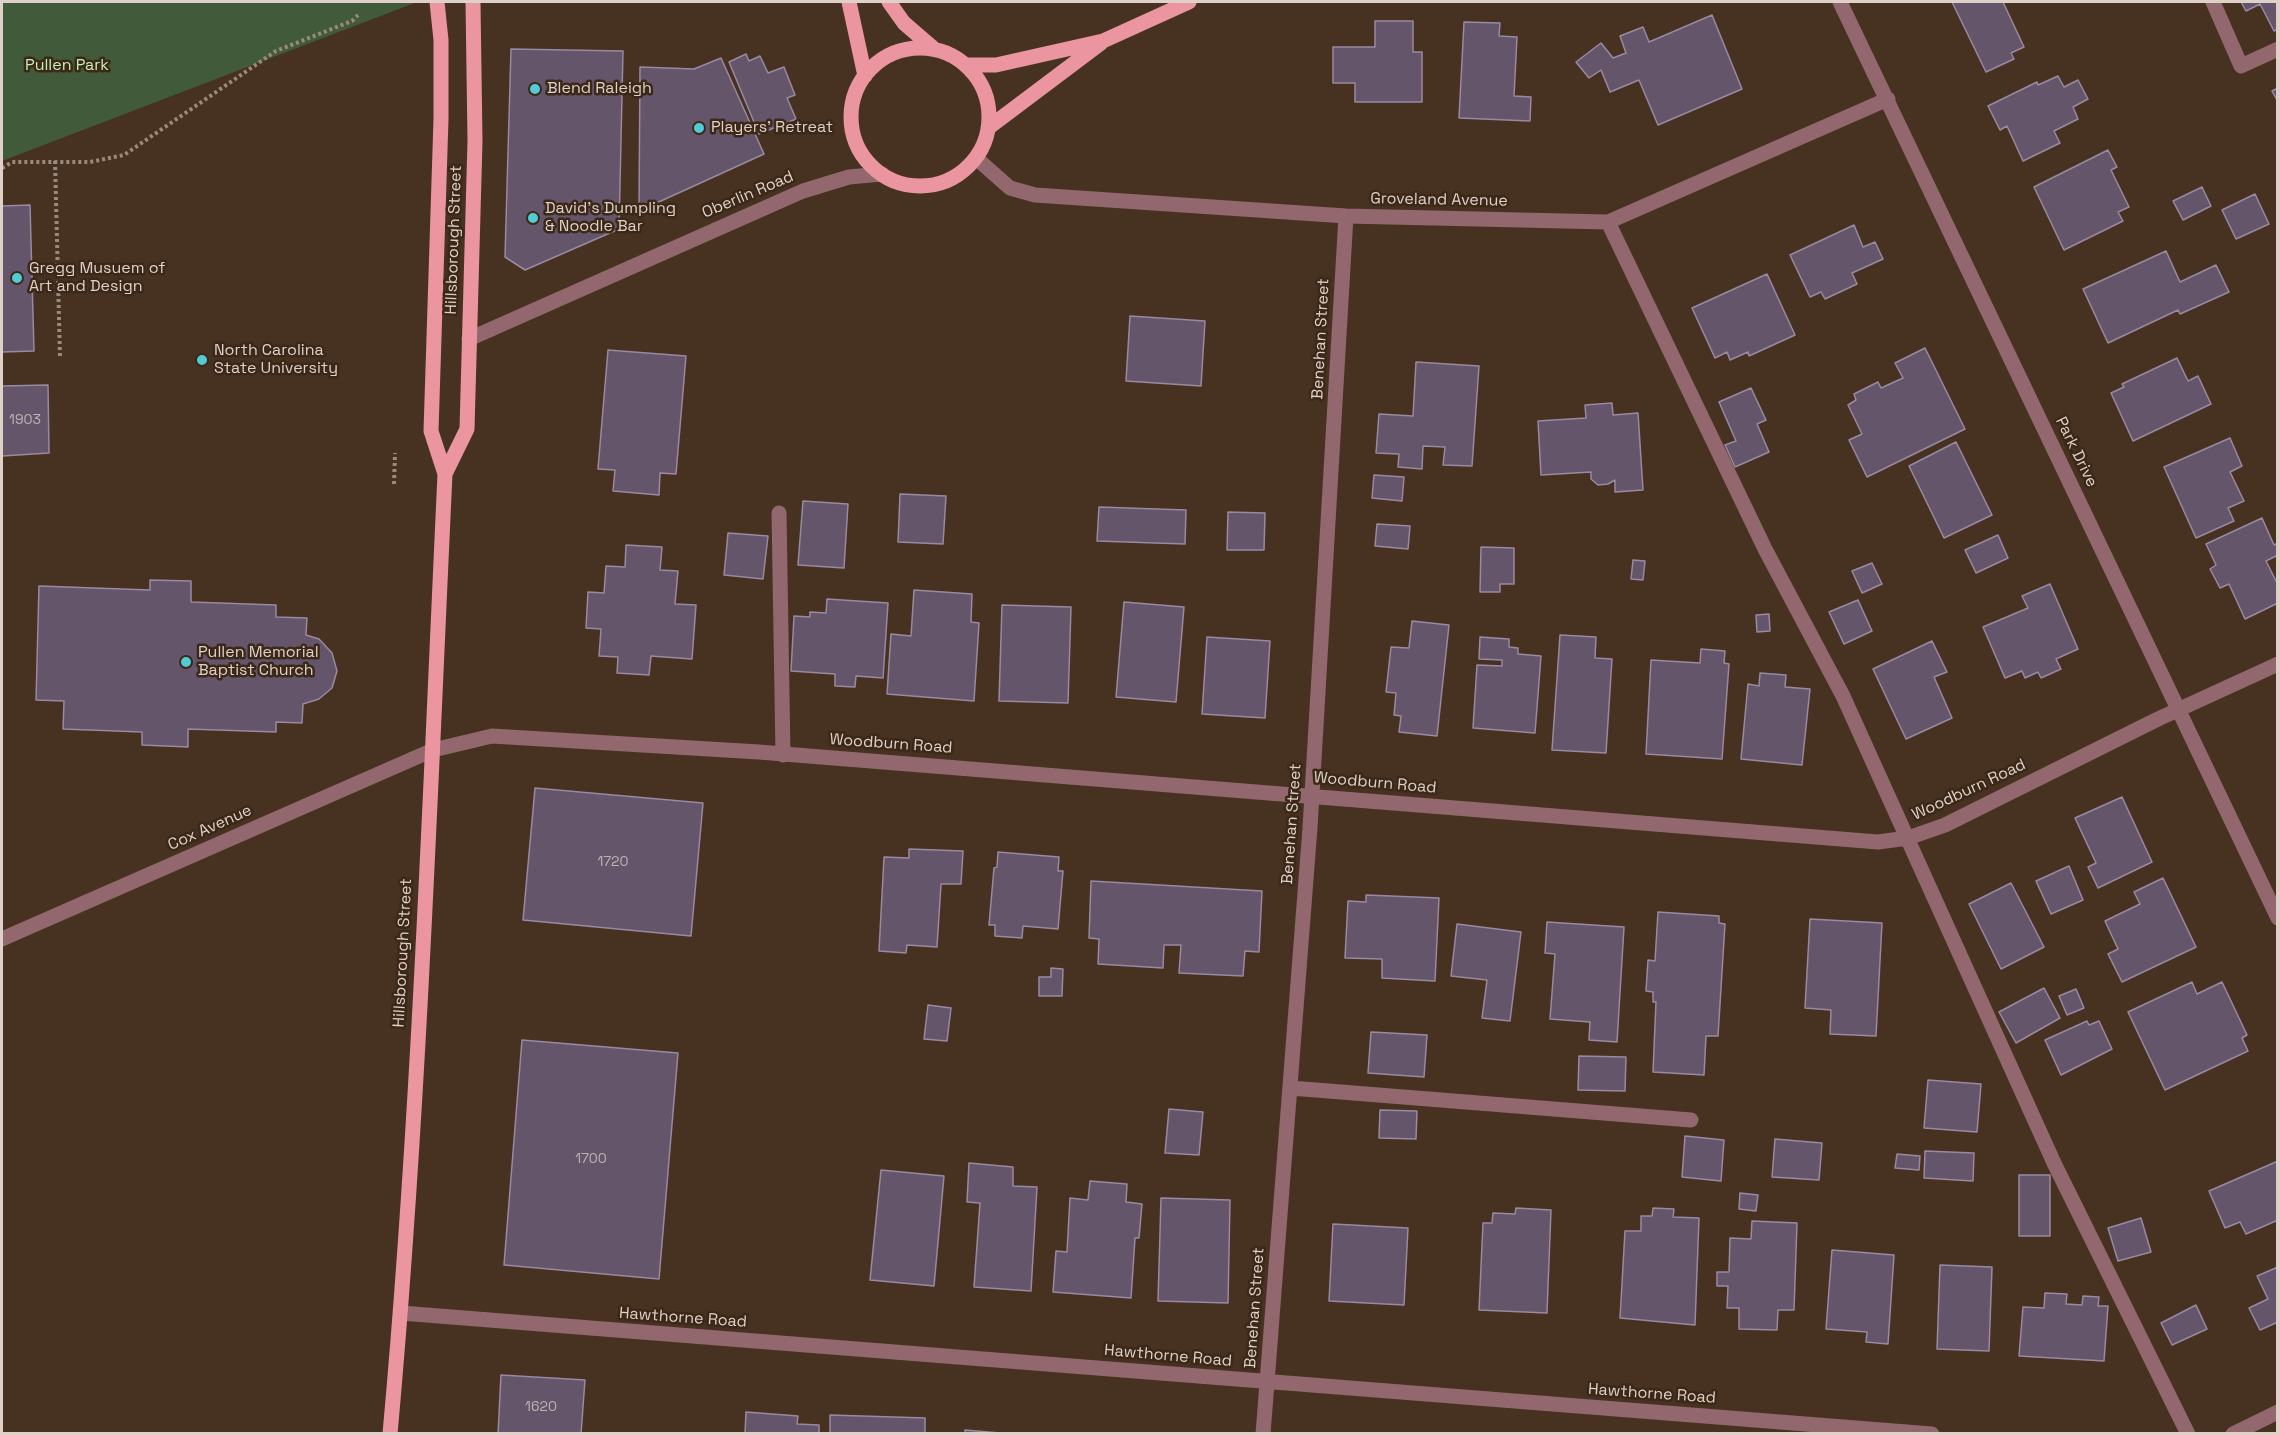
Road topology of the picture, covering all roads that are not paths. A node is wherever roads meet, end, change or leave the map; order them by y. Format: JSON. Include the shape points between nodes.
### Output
{"nodes":[{"id":1,"x":436,"y":2,"type":"edge"},
{"id":2,"x":473,"y":2,"type":"edge"},
{"id":3,"x":849,"y":2,"type":"edge"},
{"id":4,"x":890,"y":2,"type":"edge"},
{"id":5,"x":1189,"y":2,"type":"edge"},
{"id":6,"x":1840,"y":2,"type":"edge"},
{"id":7,"x":2213,"y":2,"type":"edge"},
{"id":8,"x":1103,"y":41,"type":"junction"},
{"id":9,"x":2277,"y":49,"type":"edge"},
{"id":10,"x":935,"y":50,"type":"junction"},
{"id":11,"x":965,"y":65,"type":"junction"},
{"id":12,"x":865,"y":76,"type":"junction"},
{"id":13,"x":1888,"y":99,"type":"junction"},
{"id":14,"x":988,"y":128,"type":"junction"},
{"id":15,"x":976,"y":158,"type":"junction"},
{"id":16,"x":882,"y":174,"type":"junction"},
{"id":17,"x":1346,"y":216,"type":"junction"},
{"id":18,"x":1608,"y":222,"type":"junction"},
{"id":19,"x":469,"y":339,"type":"junction"},
{"id":20,"x":445,"y":474,"type":"junction"},
{"id":21,"x":779,"y":513,"type":"dead end"},
{"id":22,"x":2277,"y":664,"type":"edge"},
{"id":23,"x":2178,"y":710,"type":"junction"},
{"id":24,"x":433,"y":750,"type":"junction"},
{"id":25,"x":783,"y":755,"type":"junction"},
{"id":26,"x":1312,"y":796,"type":"junction"},
{"id":27,"x":1908,"y":838,"type":"junction"},
{"id":28,"x":2277,"y":918,"type":"edge"},
{"id":29,"x":2,"y":939,"type":"edge"},
{"id":30,"x":1291,"y":1088,"type":"junction"},
{"id":31,"x":1691,"y":1120,"type":"dead end"},
{"id":32,"x":401,"y":1313,"type":"junction"},
{"id":33,"x":1268,"y":1383,"type":"junction"},
{"id":34,"x":2277,"y":1412,"type":"edge"},
{"id":35,"x":390,"y":1434,"type":"edge"},
{"id":36,"x":1263,"y":1434,"type":"edge"},
{"id":37,"x":1932,"y":1434,"type":"edge"},
{"id":38,"x":2188,"y":1434,"type":"edge"},
{"id":39,"x":2233,"y":1434,"type":"edge"}],
"edges":[{"from":1,"to":20,"type":"main road","name":"Hillsborough Street","via":[[441,40],[441,119],[431,431]]},
{"from":2,"to":19,"type":"main road","name":"Hillsborough Street","via":[[475,141]]},
{"from":3,"to":12,"type":"main road"},
{"from":4,"to":10,"type":"main road","via":[[918,38]]},
{"from":5,"to":8,"type":"main road"},
{"from":6,"to":13,"type":"street","name":"Park Drive"},
{"from":7,"to":9,"type":"street","via":[[2241,66]]},
{"from":8,"to":11,"type":"main road","via":[[996,65]]},
{"from":8,"to":14,"type":"main road"},
{"from":10,"to":11,"type":"main road"},
{"from":10,"to":12,"type":"main road","via":[[896,52]]},
{"from":11,"to":14,"type":"main road","via":[[985,94]]},
{"from":12,"to":16,"type":"main road","via":[[851,110],[852,129],[868,162]]},
{"from":13,"to":18,"type":"street","name":"Groveland Avenue"},
{"from":13,"to":23,"type":"street","name":"Park Drive"},
{"from":14,"to":15,"type":"main road"},
{"from":15,"to":16,"type":"main road","via":[[958,175],[935,184],[899,183]]},
{"from":15,"to":17,"type":"street","name":"Groveland Avenue","via":[[1010,188],[1035,195]]},
{"from":16,"to":19,"type":"street","name":"Oberlin Road","via":[[849,177],[795,194]]},
{"from":17,"to":18,"type":"street","name":"Groveland Avenue"},
{"from":17,"to":26,"type":"street","name":"Benehan Street"},
{"from":18,"to":27,"type":"street","via":[[1765,549],[1843,696]]},
{"from":19,"to":20,"type":"main road","name":"Hillsborough Street","via":[[467,429]]},
{"from":20,"to":24,"type":"main road","name":"Hillsborough Street"},
{"from":21,"to":25,"type":"street"},
{"from":22,"to":23,"type":"street","name":"Woodburn Road"},
{"from":23,"to":27,"type":"street","name":"Woodburn Road","via":[[1945,825]]},
{"from":23,"to":28,"type":"street","name":"Park Drive"},
{"from":24,"to":25,"type":"street","name":"Woodburn Road","via":[[502,736]]},
{"from":24,"to":29,"type":"street","name":"Cox Avenue"},
{"from":24,"to":32,"type":"main road","name":"Hillsborough Street"},
{"from":25,"to":26,"type":"street","name":"Woodburn Road"},
{"from":26,"to":27,"type":"street","name":"Woodburn Road","via":[[1878,843]]},
{"from":26,"to":30,"type":"street","name":"Benehan Street"},
{"from":27,"to":38,"type":"street","via":[[2054,1163]]},
{"from":30,"to":31,"type":"street"},
{"from":30,"to":33,"type":"street","name":"Benehan Street"},
{"from":32,"to":33,"type":"street","name":"Hawthorne Road"},
{"from":32,"to":35,"type":"main road","name":"Hillsborough Street"},
{"from":33,"to":36,"type":"street","name":"Benehan Street"},
{"from":33,"to":37,"type":"street","name":"Hawthorne Road"},
{"from":34,"to":39,"type":"street"}]}
